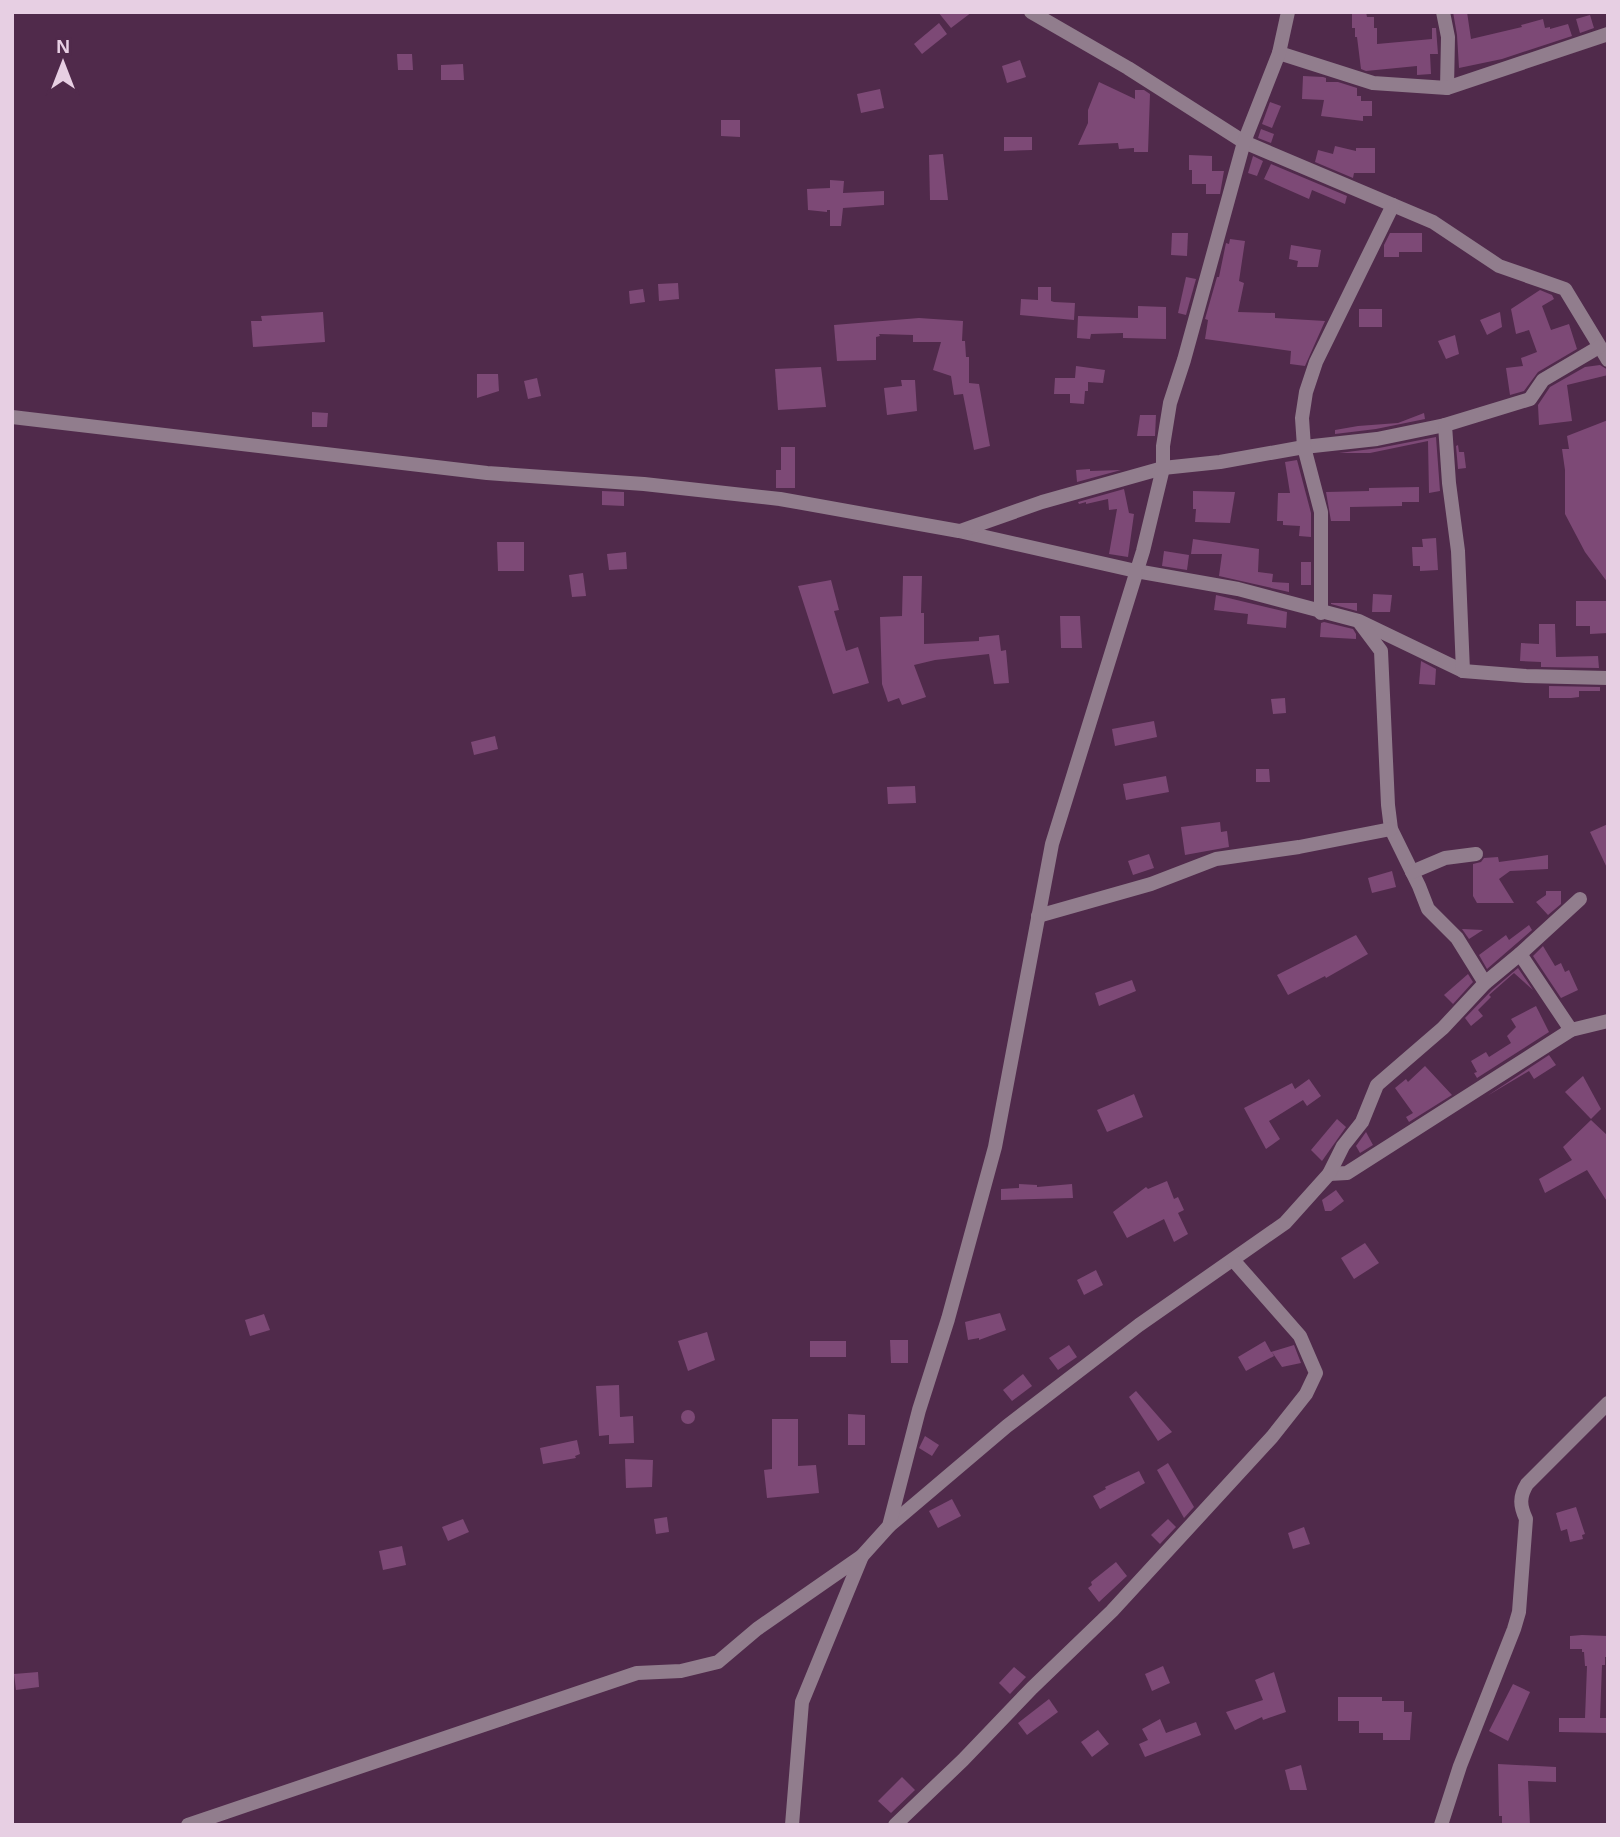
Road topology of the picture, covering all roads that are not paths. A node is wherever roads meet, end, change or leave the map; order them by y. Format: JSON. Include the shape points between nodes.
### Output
{"nodes":[{"id":1,"x":1031,"y":12,"type":"edge"},
{"id":2,"x":1288,"y":12,"type":"edge"},
{"id":3,"x":1443,"y":12,"type":"edge"},
{"id":4,"x":1608,"y":34,"type":"edge"},
{"id":5,"x":1279,"y":53,"type":"junction"},
{"id":6,"x":1447,"y":88,"type":"junction"},
{"id":7,"x":1244,"y":142,"type":"junction"},
{"id":8,"x":1392,"y":205,"type":"junction"},
{"id":9,"x":1598,"y":347,"type":"junction"},
{"id":10,"x":1608,"y":360,"type":"edge"},
{"id":11,"x":12,"y":417,"type":"edge"},
{"id":12,"x":1445,"y":425,"type":"junction"},
{"id":13,"x":1304,"y":447,"type":"junction"},
{"id":14,"x":1163,"y":468,"type":"junction"},
{"id":15,"x":958,"y":531,"type":"junction"},
{"id":16,"x":1136,"y":570,"type":"junction"},
{"id":17,"x":1321,"y":613,"type":"junction"},
{"id":18,"x":1359,"y":621,"type":"junction"},
{"id":19,"x":1463,"y":671,"type":"junction"},
{"id":20,"x":1608,"y":678,"type":"edge"},
{"id":21,"x":1391,"y":829,"type":"junction"},
{"id":22,"x":1476,"y":855,"type":"dead end"},
{"id":23,"x":1412,"y":872,"type":"junction"},
{"id":24,"x":1580,"y":899,"type":"dead end"},
{"id":25,"x":1038,"y":916,"type":"junction"},
{"id":26,"x":1520,"y":954,"type":"junction"},
{"id":27,"x":1485,"y":983,"type":"junction"},
{"id":28,"x":1608,"y":1021,"type":"edge"},
{"id":29,"x":1571,"y":1030,"type":"junction"},
{"id":30,"x":1329,"y":1174,"type":"junction"},
{"id":31,"x":1234,"y":1261,"type":"junction"},
{"id":32,"x":1608,"y":1404,"type":"edge"},
{"id":33,"x":889,"y":1526,"type":"junction"},
{"id":34,"x":862,"y":1556,"type":"junction"},
{"id":35,"x":188,"y":1825,"type":"edge"},
{"id":36,"x":792,"y":1825,"type":"edge"},
{"id":37,"x":895,"y":1825,"type":"edge"},
{"id":38,"x":1441,"y":1825,"type":"edge"}],
"edges":[{"from":1,"to":7,"type":"street"},
{"from":2,"to":5,"type":"street"},
{"from":3,"to":6,"type":"street","via":[[1448,37]]},
{"from":4,"to":6,"type":"street"},
{"from":5,"to":6,"type":"street","via":[[1373,83]]},
{"from":5,"to":7,"type":"street"},
{"from":7,"to":8,"type":"street"},
{"from":7,"to":14,"type":"street","via":[[1170,403]]},
{"from":8,"to":9,"type":"street","via":[[1433,222],[1499,266],[1565,289]]},
{"from":8,"to":13,"type":"street","via":[[1316,362],[1302,418]]},
{"from":9,"to":10,"type":"street"},
{"from":9,"to":12,"type":"street","via":[[1543,380],[1530,399]]},
{"from":11,"to":15,"type":"street","via":[[487,473],[780,499]]},
{"from":12,"to":13,"type":"street"},
{"from":12,"to":19,"type":"street","via":[[1458,551]]},
{"from":13,"to":14,"type":"street"},
{"from":13,"to":17,"type":"street","via":[[1321,512]]},
{"from":14,"to":15,"type":"street"},
{"from":14,"to":16,"type":"street"},
{"from":15,"to":16,"type":"street"},
{"from":16,"to":17,"type":"street","via":[[1238,589]]},
{"from":16,"to":25,"type":"street","via":[[1052,844]]},
{"from":17,"to":18,"type":"street"},
{"from":18,"to":19,"type":"street"},
{"from":18,"to":21,"type":"street","via":[[1381,651]]},
{"from":19,"to":20,"type":"street"},
{"from":21,"to":23,"type":"street"},
{"from":21,"to":25,"type":"street","via":[[1216,859],[1151,884]]},
{"from":22,"to":23,"type":"street","via":[[1445,858]]},
{"from":23,"to":27,"type":"street","via":[[1428,909],[1457,938]]},
{"from":24,"to":26,"type":"street"},
{"from":25,"to":33,"type":"street","via":[[995,1147]]},
{"from":26,"to":27,"type":"street"},
{"from":26,"to":29,"type":"street"},
{"from":27,"to":30,"type":"street","via":[[1443,1028],[1377,1085],[1362,1122]]},
{"from":28,"to":29,"type":"street"},
{"from":29,"to":30,"type":"street","via":[[1348,1173]]},
{"from":30,"to":31,"type":"street","via":[[1285,1223]]},
{"from":31,"to":33,"type":"street","via":[[1139,1325],[1007,1426]]},
{"from":31,"to":37,"type":"street","via":[[1300,1336],[1316,1373],[1306,1394],[1112,1611]]},
{"from":32,"to":38,"type":"street","via":[[1521,1493],[1526,1519],[1519,1612]]},
{"from":33,"to":34,"type":"street"},
{"from":34,"to":35,"type":"street","via":[[718,1662],[681,1671],[637,1673]]},
{"from":34,"to":36,"type":"street","via":[[802,1702]]}]}
